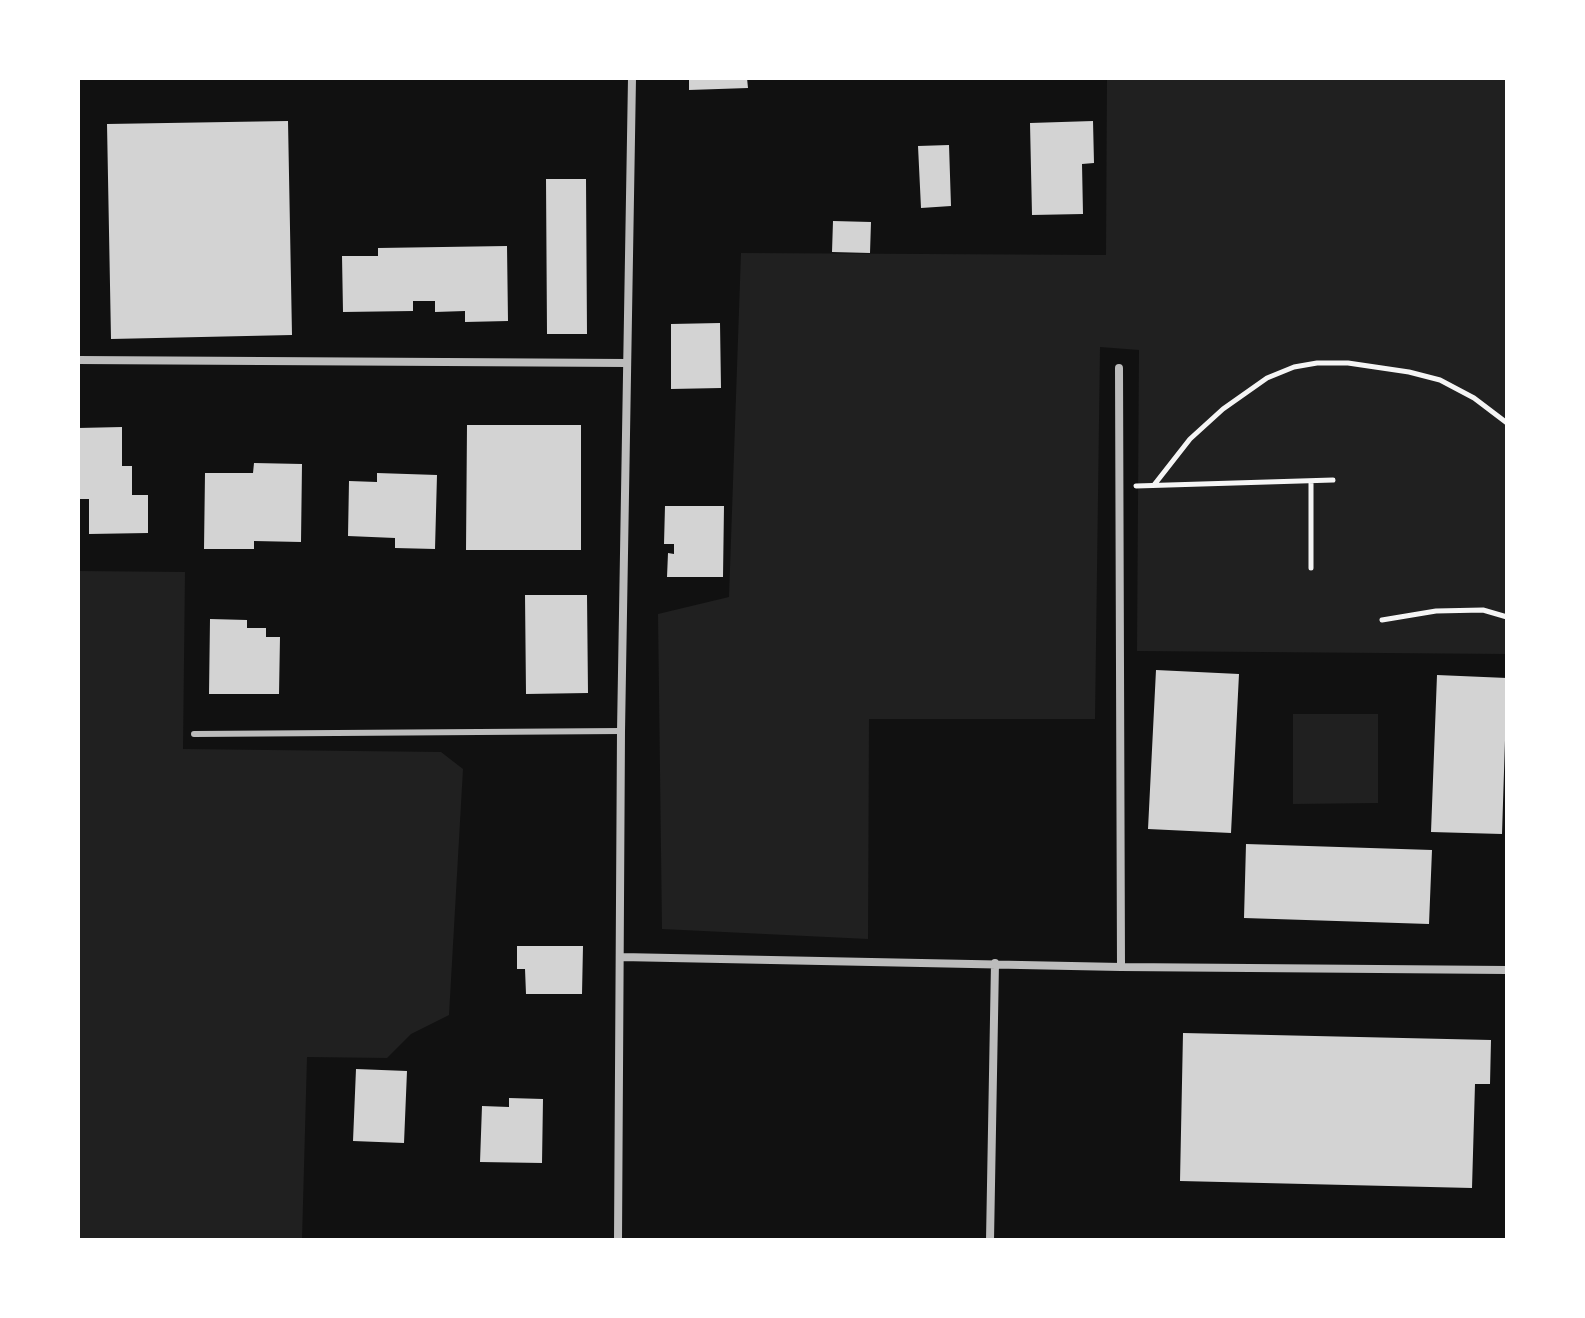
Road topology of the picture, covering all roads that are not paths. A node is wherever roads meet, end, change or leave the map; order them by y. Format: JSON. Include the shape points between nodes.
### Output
{"nodes":[{"id":1,"x":632,"y":78,"type":"edge"},
{"id":2,"x":78,"y":360,"type":"edge"},
{"id":3,"x":627,"y":363,"type":"junction"},
{"id":4,"x":1119,"y":368,"type":"dead end"},
{"id":5,"x":621,"y":731,"type":"junction"},
{"id":6,"x":194,"y":734,"type":"dead end"},
{"id":7,"x":621,"y":957,"type":"junction"},
{"id":8,"x":995,"y":963,"type":"junction"},
{"id":9,"x":1121,"y":967,"type":"junction"},
{"id":10,"x":1507,"y":970,"type":"edge"},
{"id":11,"x":618,"y":1240,"type":"edge"},
{"id":12,"x":990,"y":1240,"type":"edge"}],
"edges":[{"from":1,"to":3,"type":"street"},
{"from":2,"to":3,"type":"street"},
{"from":3,"to":5,"type":"street"},
{"from":4,"to":9,"type":"street"},
{"from":5,"to":6,"type":"lane"},
{"from":5,"to":7,"type":"street"},
{"from":7,"to":8,"type":"street"},
{"from":7,"to":11,"type":"street"},
{"from":8,"to":9,"type":"street"},
{"from":8,"to":12,"type":"street"},
{"from":9,"to":10,"type":"street"}]}
